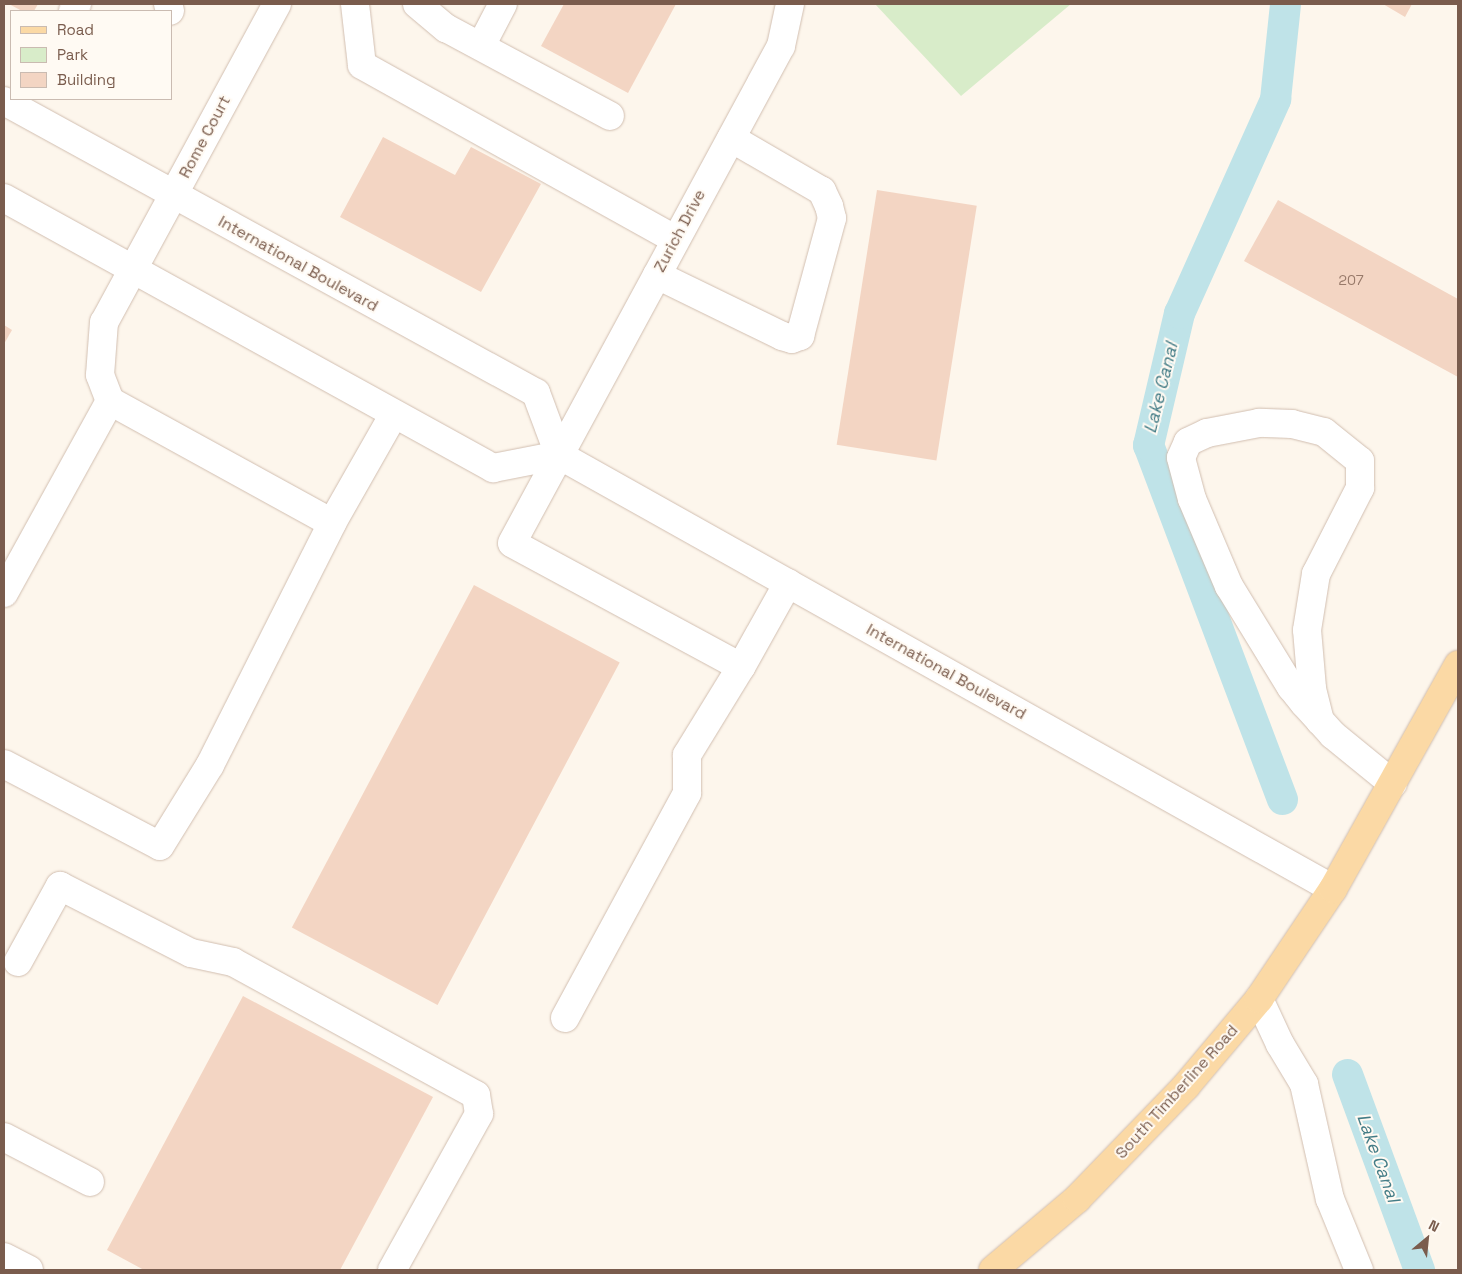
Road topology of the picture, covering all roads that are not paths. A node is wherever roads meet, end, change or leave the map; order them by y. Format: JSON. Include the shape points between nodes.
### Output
{"nodes":[{"id":1,"x":277,"y":4,"type":"edge"},
{"id":2,"x":355,"y":4,"type":"edge"},
{"id":3,"x":417,"y":4,"type":"edge"},
{"id":4,"x":502,"y":4,"type":"edge"},
{"id":5,"x":790,"y":4,"type":"edge"},
{"id":6,"x":481,"y":46,"type":"junction"},
{"id":7,"x":4,"y":101,"type":"edge"},
{"id":8,"x":610,"y":116,"type":"dead end"},
{"id":9,"x":731,"y":138,"type":"junction"},
{"id":10,"x":173,"y":196,"type":"junction"},
{"id":11,"x":4,"y":198,"type":"edge"},
{"id":12,"x":676,"y":239,"type":"junction"},
{"id":13,"x":132,"y":271,"type":"junction"},
{"id":14,"x":657,"y":275,"type":"junction"},
{"id":15,"x":110,"y":401,"type":"junction"},
{"id":16,"x":394,"y":414,"type":"junction"},
{"id":17,"x":559,"y":455,"type":"junction"},
{"id":18,"x":332,"y":523,"type":"junction"},
{"id":19,"x":788,"y":584,"type":"junction"},
{"id":20,"x":4,"y":593,"type":"edge"},
{"id":21,"x":1458,"y":665,"type":"edge"},
{"id":22,"x":741,"y":667,"type":"junction"},
{"id":23,"x":1320,"y":720,"type":"junction"},
{"id":24,"x":4,"y":764,"type":"edge"},
{"id":25,"x":1393,"y":784,"type":"junction"},
{"id":26,"x":1333,"y":889,"type":"junction"},
{"id":27,"x":18,"y":962,"type":"dead end"},
{"id":28,"x":1259,"y":999,"type":"junction"},
{"id":29,"x":566,"y":1018,"type":"dead end"},
{"id":30,"x":4,"y":1136,"type":"edge"},
{"id":31,"x":90,"y":1182,"type":"dead end"},
{"id":32,"x":4,"y":1257,"type":"edge"},
{"id":33,"x":29,"y":1270,"type":"edge"},
{"id":34,"x":392,"y":1270,"type":"edge"},
{"id":35,"x":993,"y":1270,"type":"edge"},
{"id":36,"x":1359,"y":1270,"type":"edge"}],
"edges":[{"from":1,"to":10,"type":"street","name":"Rome Court"},
{"from":2,"to":12,"type":"street","via":[[362,65]]},
{"from":3,"to":6,"type":"street","via":[[446,28]]},
{"from":4,"to":6,"type":"street"},
{"from":5,"to":9,"type":"street","name":"Zurich Drive","via":[[781,46]]},
{"from":6,"to":8,"type":"street"},
{"from":7,"to":10,"type":"street","name":"International Boulevard"},
{"from":9,"to":12,"type":"street","name":"Zurich Drive"},
{"from":9,"to":14,"type":"street","via":[[822,191],[829,206],[832,218],[800,336],[792,339],[782,336]]},
{"from":10,"to":13,"type":"street","name":"Rome Court"},
{"from":10,"to":17,"type":"street","name":"International Boulevard","via":[[536,393]]},
{"from":11,"to":13,"type":"street"},
{"from":12,"to":14,"type":"street","name":"Zurich Drive"},
{"from":13,"to":15,"type":"street","name":"Rome Court","via":[[104,322],[100,375]]},
{"from":13,"to":16,"type":"street"},
{"from":14,"to":17,"type":"street","name":"Zurich Drive"},
{"from":15,"to":18,"type":"street"},
{"from":15,"to":20,"type":"street"},
{"from":16,"to":17,"type":"street","via":[[493,468]]},
{"from":16,"to":18,"type":"street"},
{"from":17,"to":19,"type":"street","name":"International Boulevard"},
{"from":17,"to":22,"type":"street","name":"Zurich Drive","via":[[512,543]]},
{"from":18,"to":24,"type":"street","via":[[210,765],[160,846]]},
{"from":19,"to":22,"type":"street"},
{"from":19,"to":26,"type":"street","name":"International Boulevard"},
{"from":21,"to":25,"type":"main road","name":"South Timberline Road"},
{"from":22,"to":29,"type":"street","via":[[687,755],[687,793]]},
{"from":23,"to":23,"type":"street","via":[[1291,687],[1229,586],[1192,499],[1181,458],[1188,442],[1207,434],[1259,423],[1292,424],[1324,432],[1360,461],[1360,488],[1316,574],[1307,630],[1312,688]]},
{"from":23,"to":25,"type":"street","via":[[1333,735]]},
{"from":25,"to":26,"type":"main road","name":"South Timberline Road"},
{"from":26,"to":28,"type":"main road","name":"South Timberline Road"},
{"from":27,"to":34,"type":"street","via":[[60,886],[191,953],[233,962],[476,1094],[479,1114]]},
{"from":28,"to":35,"type":"main road","name":"South Timberline Road","via":[[1186,1086],[1078,1199]]},
{"from":28,"to":36,"type":"street","via":[[1304,1084],[1330,1199]]},
{"from":30,"to":31,"type":"street"},
{"from":32,"to":33,"type":"street"}]}
